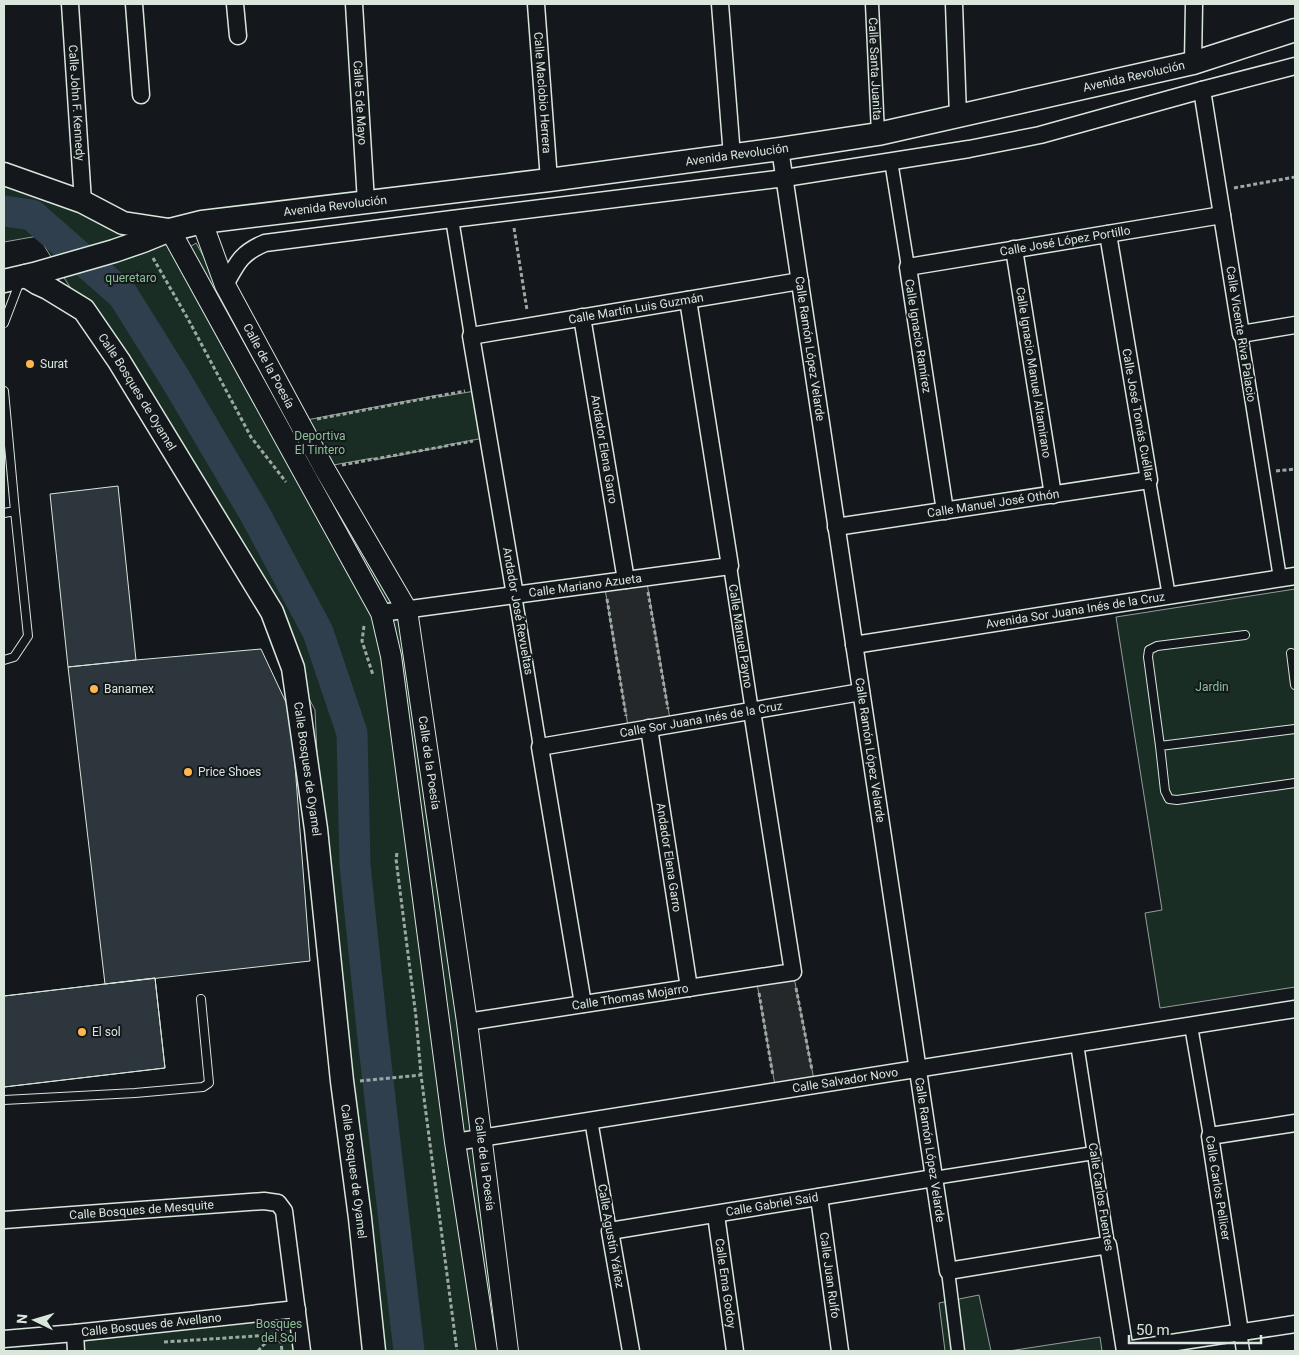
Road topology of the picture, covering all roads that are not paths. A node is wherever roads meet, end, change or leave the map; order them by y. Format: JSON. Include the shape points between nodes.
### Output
{"nodes":[{"id":1,"x":70,"y":4,"type":"edge"},
{"id":2,"x":134,"y":4,"type":"edge"},
{"id":3,"x":236,"y":4,"type":"edge"},
{"id":4,"x":354,"y":4,"type":"edge"},
{"id":5,"x":536,"y":4,"type":"edge"},
{"id":6,"x":720,"y":4,"type":"edge"},
{"id":7,"x":872,"y":4,"type":"edge"},
{"id":8,"x":954,"y":4,"type":"edge"},
{"id":9,"x":1194,"y":4,"type":"edge"},
{"id":10,"x":1295,"y":30,"type":"edge"},
{"id":11,"x":238,"y":36,"type":"dead end"},
{"id":12,"x":1193,"y":63,"type":"junction"},
{"id":13,"x":1295,"y":66,"type":"edge"},
{"id":14,"x":1202,"y":90,"type":"junction"},
{"id":15,"x":140,"y":94,"type":"dead end"},
{"id":16,"x":958,"y":116,"type":"junction"},
{"id":17,"x":878,"y":134,"type":"junction"},
{"id":18,"x":780,"y":149,"type":"junction"},
{"id":19,"x":732,"y":156,"type":"junction"},
{"id":20,"x":892,"y":161,"type":"junction"},
{"id":21,"x":4,"y":174,"type":"edge"},
{"id":22,"x":785,"y":178,"type":"junction"},
{"id":23,"x":549,"y":180,"type":"junction"},
{"id":24,"x":83,"y":202,"type":"junction"},
{"id":25,"x":366,"y":202,"type":"junction"},
{"id":26,"x":1222,"y":215,"type":"junction"},
{"id":27,"x":452,"y":218,"type":"junction"},
{"id":28,"x":202,"y":222,"type":"junction"},
{"id":29,"x":170,"y":230,"type":"junction"},
{"id":30,"x":1108,"y":234,"type":"junction"},
{"id":31,"x":1014,"y":249,"type":"junction"},
{"id":32,"x":908,"y":267,"type":"junction"},
{"id":33,"x":21,"y":277,"type":"edge"},
{"id":34,"x":800,"y":282,"type":"junction"},
{"id":35,"x":225,"y":285,"type":"junction"},
{"id":36,"x":688,"y":300,"type":"junction"},
{"id":37,"x":582,"y":317,"type":"junction"},
{"id":38,"x":4,"y":323,"type":"edge"},
{"id":39,"x":1295,"y":325,"type":"edge"},
{"id":40,"x":1241,"y":334,"type":"junction"},
{"id":41,"x":471,"y":336,"type":"junction"},
{"id":42,"x":4,"y":391,"type":"edge"},
{"id":43,"x":4,"y":398,"type":"edge"},
{"id":44,"x":1149,"y":480,"type":"junction"},
{"id":45,"x":1053,"y":495,"type":"junction"},
{"id":46,"x":15,"y":511,"type":"junction"},
{"id":47,"x":945,"y":511,"type":"junction"},
{"id":48,"x":4,"y":513,"type":"edge"},
{"id":49,"x":836,"y":527,"type":"junction"},
{"id":50,"x":730,"y":566,"type":"junction"},
{"id":51,"x":1288,"y":577,"type":"edge"},
{"id":52,"x":626,"y":580,"type":"junction"},
{"id":53,"x":515,"y":595,"type":"junction"},
{"id":54,"x":1169,"y":596,"type":"junction"},
{"id":55,"x":406,"y":610,"type":"junction"},
{"id":56,"x":373,"y":618,"type":"junction"},
{"id":57,"x":1245,"y":635,"type":"dead end"},
{"id":58,"x":854,"y":645,"type":"junction"},
{"id":59,"x":1291,"y":653,"type":"dead end"},
{"id":60,"x":4,"y":660,"type":"edge"},
{"id":61,"x":1295,"y":684,"type":"edge"},
{"id":62,"x":862,"y":692,"type":"junction"},
{"id":63,"x":752,"y":711,"type":"junction"},
{"id":64,"x":649,"y":728,"type":"junction"},
{"id":65,"x":1295,"y":729,"type":"edge"},
{"id":66,"x":1160,"y":746,"type":"junction"},
{"id":67,"x":540,"y":747,"type":"junction"},
{"id":68,"x":1295,"y":783,"type":"edge"},
{"id":69,"x":793,"y":972,"type":"joint"},
{"id":70,"x":689,"y":988,"type":"junction"},
{"id":71,"x":201,"y":999,"type":"dead end"},
{"id":72,"x":584,"y":1004,"type":"junction"},
{"id":73,"x":1295,"y":1009,"type":"edge"},
{"id":74,"x":467,"y":1022,"type":"junction"},
{"id":75,"x":1191,"y":1026,"type":"junction"},
{"id":76,"x":1077,"y":1044,"type":"junction"},
{"id":77,"x":918,"y":1069,"type":"junction"},
{"id":78,"x":4,"y":1100,"type":"edge"},
{"id":79,"x":591,"y":1120,"type":"junction"},
{"id":80,"x":1295,"y":1123,"type":"edge"},
{"id":81,"x":1210,"y":1136,"type":"junction"},
{"id":82,"x":480,"y":1138,"type":"junction"},
{"id":83,"x":455,"y":1142,"type":"junction"},
{"id":84,"x":1094,"y":1153,"type":"junction"},
{"id":85,"x":934,"y":1178,"type":"junction"},
{"id":86,"x":819,"y":1198,"type":"junction"},
{"id":87,"x":716,"y":1214,"type":"junction"},
{"id":88,"x":4,"y":1220,"type":"edge"},
{"id":89,"x":610,"y":1230,"type":"junction"},
{"id":90,"x":1108,"y":1245,"type":"junction"},
{"id":91,"x":948,"y":1271,"type":"junction"},
{"id":92,"x":297,"y":1309,"type":"junction"},
{"id":93,"x":1295,"y":1324,"type":"edge"},
{"id":94,"x":1240,"y":1332,"type":"junction"},
{"id":95,"x":75,"y":1333,"type":"junction"},
{"id":96,"x":4,"y":1339,"type":"edge"},
{"id":97,"x":76,"y":1351,"type":"edge"},
{"id":98,"x":302,"y":1351,"type":"edge"},
{"id":99,"x":374,"y":1351,"type":"edge"},
{"id":100,"x":487,"y":1351,"type":"edge"},
{"id":101,"x":508,"y":1351,"type":"edge"},
{"id":102,"x":631,"y":1351,"type":"edge"},
{"id":103,"x":735,"y":1351,"type":"edge"},
{"id":104,"x":841,"y":1351,"type":"edge"},
{"id":105,"x":958,"y":1351,"type":"edge"},
{"id":106,"x":1125,"y":1351,"type":"edge"},
{"id":107,"x":1243,"y":1351,"type":"edge"}],
"edges":[{"from":1,"to":24,"type":"street","name":"Calle John F. Kennedy"},
{"from":2,"to":15,"type":"street"},
{"from":3,"to":11,"type":"street"},
{"from":4,"to":25,"type":"street","name":"Calle 5 de Mayo"},
{"from":5,"to":23,"type":"street","name":"Calle Maclobio Herrera"},
{"from":6,"to":19,"type":"street"},
{"from":7,"to":17,"type":"street","name":"Calle Santa Juanita"},
{"from":8,"to":16,"type":"street"},
{"from":9,"to":12,"type":"street"},
{"from":10,"to":12,"type":"main road","name":"Avenida Revolución"},
{"from":12,"to":16,"type":"main road","name":"Avenida Revolución"},
{"from":13,"to":14,"type":"street"},
{"from":14,"to":20,"type":"street","via":[[1040,135]]},
{"from":14,"to":26,"type":"street","name":"Calle Vicente Riva Palacio"},
{"from":16,"to":17,"type":"main road","name":"Avenida Revolución"},
{"from":17,"to":18,"type":"main road","name":"Avenida Revolución"},
{"from":18,"to":19,"type":"main road","name":"Avenida Revolución"},
{"from":18,"to":22,"type":"street","name":"Calle Ramón López Velarde"},
{"from":19,"to":23,"type":"main road","name":"Avenida Revolución"},
{"from":20,"to":22,"type":"street"},
{"from":20,"to":32,"type":"street","name":"Calle Ignacio Ramírez"},
{"from":21,"to":24,"type":"main road","name":"Avenida Revolución"},
{"from":22,"to":27,"type":"street"},
{"from":22,"to":34,"type":"street","name":"Calle Ramón López Velarde"},
{"from":23,"to":25,"type":"main road","name":"Avenida Revolución"},
{"from":24,"to":29,"type":"main road","name":"Avenida Revolución","via":[[123,223]]},
{"from":25,"to":28,"type":"main road","name":"Avenida Revolución"},
{"from":26,"to":30,"type":"street","name":"Calle José López Portillo"},
{"from":26,"to":40,"type":"street","name":"Calle Vicente Riva Palacio"},
{"from":27,"to":35,"type":"street","via":[[265,243],[252,248],[239,259]]},
{"from":27,"to":41,"type":"street","name":"Andador José Revueltas"},
{"from":28,"to":29,"type":"main road","name":"Avenida Revolución"},
{"from":28,"to":35,"type":"street","name":"Calle de la Poesía"},
{"from":29,"to":33,"type":"main road","name":"Avenida Revolución","via":[[114,251]]},
{"from":29,"to":56,"type":"street","name":"Calle de la Poesía"},
{"from":30,"to":31,"type":"street","name":"Calle José López Portillo"},
{"from":30,"to":44,"type":"street","name":"Calle José Tomás Cuéllar"},
{"from":31,"to":32,"type":"street","name":"Calle José López Portillo"},
{"from":31,"to":45,"type":"street","name":"Calle Ignacio Manuel Altamirano"},
{"from":32,"to":47,"type":"street","name":"Calle Ignacio Ramírez"},
{"from":33,"to":38,"type":"lane"},
{"from":33,"to":99,"type":"main road","name":"Calle Bosques de Oyamel","via":[[48,288],[84,310],[119,360],[272,612],[293,668],[316,829]]},
{"from":34,"to":36,"type":"street","name":"Calle Martín Luis Guzmán"},
{"from":34,"to":49,"type":"street","name":"Calle Ramón López Velarde"},
{"from":35,"to":55,"type":"street","name":"Calle de la Poesía","via":[[324,468]]},
{"from":36,"to":37,"type":"street","name":"Calle Martín Luis Guzmán"},
{"from":36,"to":50,"type":"street","name":"Calle Manuel Payno"},
{"from":37,"to":41,"type":"street","name":"Calle Martín Luis Guzmán"},
{"from":37,"to":52,"type":"street","name":"Andador Elena Garro"},
{"from":39,"to":40,"type":"street"},
{"from":40,"to":51,"type":"street","name":"Calle Vicente Riva Palacio"},
{"from":41,"to":53,"type":"street","name":"Andador José Revueltas"},
{"from":42,"to":43,"type":"lane"},
{"from":43,"to":46,"type":"lane"},
{"from":44,"to":45,"type":"street","name":"Calle Manuel José Othón"},
{"from":44,"to":54,"type":"street","name":"Calle José Tomás Cuéllar"},
{"from":45,"to":47,"type":"street","name":"Calle Manuel José Othón"},
{"from":46,"to":48,"type":"lane"},
{"from":46,"to":60,"type":"lane","via":[[28,636],[14,657]]},
{"from":47,"to":49,"type":"street","name":"Calle Manuel José Othón"},
{"from":49,"to":58,"type":"street","name":"Calle Ramón López Velarde"},
{"from":50,"to":52,"type":"street","name":"Calle Mariano Azueta"},
{"from":50,"to":63,"type":"street","name":"Calle Manuel Payno"},
{"from":51,"to":54,"type":"street","name":"Avenida Sor Juana Inés de la Cruz"},
{"from":52,"to":53,"type":"street","name":"Calle Mariano Azueta"},
{"from":53,"to":55,"type":"street","name":"Calle Mariano Azueta"},
{"from":53,"to":67,"type":"street","name":"Andador José Revueltas"},
{"from":54,"to":58,"type":"street","name":"Avenida Sor Juana Inés de la Cruz"},
{"from":55,"to":56,"type":"street","name":"Calle Mariano Azueta"},
{"from":55,"to":74,"type":"street","name":"Calle de la Poesía"},
{"from":56,"to":83,"type":"street","name":"Calle de la Poesía","via":[[391,656]]},
{"from":57,"to":66,"type":"lane","via":[[1157,646],[1149,650]]},
{"from":58,"to":62,"type":"street","name":"Calle Ramón López Velarde"},
{"from":59,"to":61,"type":"lane"},
{"from":62,"to":63,"type":"street","name":"Calle Sor Juana Inés de la Cruz"},
{"from":62,"to":77,"type":"street","name":"Calle Ramón López Velarde"},
{"from":63,"to":64,"type":"street","name":"Calle Sor Juana Inés de la Cruz"},
{"from":63,"to":69,"type":"street","name":"Calle Manuel Payno"},
{"from":64,"to":67,"type":"street","name":"Calle Sor Juana Inés de la Cruz"},
{"from":64,"to":70,"type":"street","name":"Andador Elena Garro"},
{"from":65,"to":66,"type":"lane"},
{"from":66,"to":68,"type":"lane","via":[[1168,799]]},
{"from":67,"to":72,"type":"street","name":"Andador José Revueltas"},
{"from":69,"to":70,"type":"street","name":"Calle Thomas Mojarro"},
{"from":70,"to":72,"type":"street","name":"Calle Thomas Mojarro"},
{"from":71,"to":78,"type":"lane","via":[[209,1082],[203,1087]]},
{"from":72,"to":74,"type":"street","name":"Calle Thomas Mojarro"},
{"from":73,"to":75,"type":"street","name":"Calle Salvador Novo"},
{"from":74,"to":82,"type":"street","name":"Calle de la Poesía"},
{"from":75,"to":76,"type":"street","name":"Calle Salvador Novo"},
{"from":75,"to":81,"type":"street","name":"Calle Carlos Pellicer"},
{"from":76,"to":77,"type":"street","name":"Calle Salvador Novo"},
{"from":76,"to":84,"type":"street","name":"Calle Carlos Fuentes"},
{"from":77,"to":79,"type":"street","name":"Calle Salvador Novo"},
{"from":77,"to":85,"type":"street","name":"Calle Ramón López Velarde"},
{"from":79,"to":82,"type":"street","name":"Calle Salvador Novo"},
{"from":79,"to":89,"type":"street","name":"Calle Agustín Yáñez"},
{"from":80,"to":81,"type":"street"},
{"from":81,"to":94,"type":"street","name":"Calle Carlos Pellicer"},
{"from":82,"to":83,"type":"street","name":"Calle Salvador Novo"},
{"from":82,"to":101,"type":"street","name":"Calle de la Poesía"},
{"from":83,"to":100,"type":"street","name":"Calle de la Poesía"},
{"from":84,"to":85,"type":"street"},
{"from":84,"to":90,"type":"street","name":"Calle Carlos Fuentes"},
{"from":85,"to":86,"type":"street","name":"Calle Gabriel Said"},
{"from":85,"to":91,"type":"street","name":"Calle Ramón López Velarde"},
{"from":86,"to":87,"type":"street","name":"Calle Gabriel Said"},
{"from":86,"to":104,"type":"street","name":"Calle Juan Rulfo"},
{"from":87,"to":89,"type":"street","name":"Calle Gabriel Said"},
{"from":87,"to":103,"type":"street","name":"Calle Ema Godoy"},
{"from":88,"to":92,"type":"street","name":"Calle Bosques de Mesquite","via":[[264,1201],[278,1203],[284,1211]]},
{"from":89,"to":102,"type":"street","name":"Calle Agustín Yáñez"},
{"from":90,"to":91,"type":"street"},
{"from":90,"to":106,"type":"street","name":"Calle Carlos Fuentes"},
{"from":91,"to":105,"type":"street","name":"Calle Ramón López Velarde"},
{"from":92,"to":95,"type":"street","name":"Calle Bosques de Avellano"},
{"from":92,"to":98,"type":"street"},
{"from":93,"to":94,"type":"street"},
{"from":94,"to":106,"type":"street"},
{"from":94,"to":107,"type":"street","name":"Calle Carlos Pellicer"},
{"from":95,"to":96,"type":"street","name":"Calle Bosques de Avellano"},
{"from":95,"to":97,"type":"street"}]}
